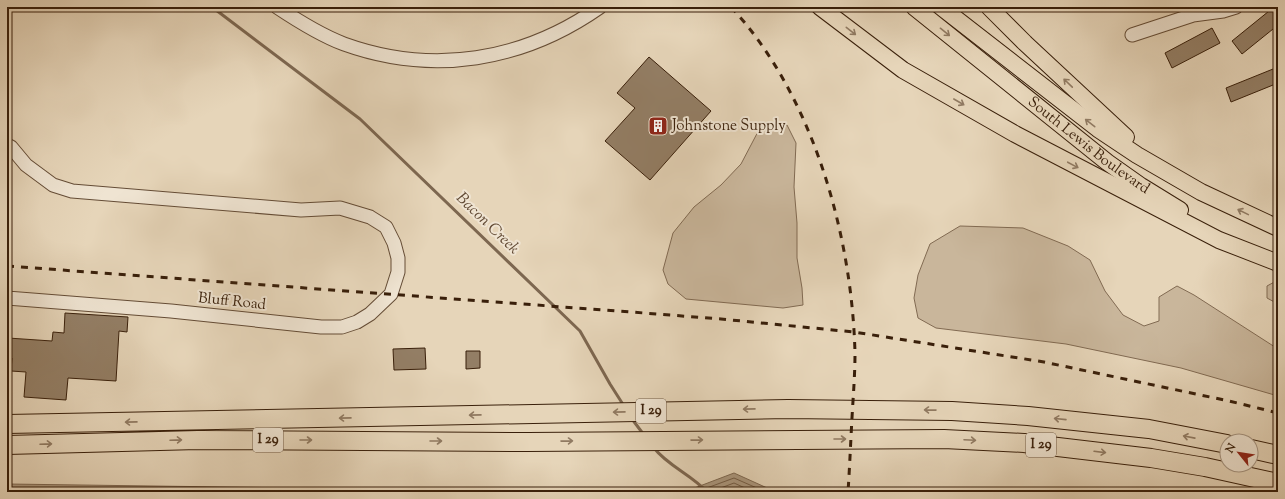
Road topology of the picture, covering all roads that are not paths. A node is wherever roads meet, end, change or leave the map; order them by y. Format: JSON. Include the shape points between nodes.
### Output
{"nodes":[{"id":1,"x":277,"y":7,"type":"edge"},
{"id":2,"x":600,"y":7,"type":"edge"},
{"id":3,"x":820,"y":7,"type":"edge"},
{"id":4,"x":914,"y":7,"type":"edge"},
{"id":5,"x":941,"y":7,"type":"edge"},
{"id":6,"x":989,"y":7,"type":"edge"},
{"id":7,"x":1236,"y":7,"type":"edge"},
{"id":8,"x":1132,"y":35,"type":"dead end"},
{"id":9,"x":7,"y":145,"type":"edge"},
{"id":10,"x":1170,"y":175,"type":"junction"},
{"id":11,"x":1278,"y":228,"type":"edge"},
{"id":12,"x":1278,"y":262,"type":"edge"},
{"id":13,"x":7,"y":298,"type":"edge"},
{"id":14,"x":7,"y":424,"type":"edge"},
{"id":15,"x":1219,"y":442,"type":"edge"},
{"id":16,"x":7,"y":445,"type":"edge"},
{"id":17,"x":1259,"y":451,"type":"edge"},
{"id":18,"x":1278,"y":455,"type":"edge"},
{"id":19,"x":1278,"y":483,"type":"edge"}],
"edges":[{"from":1,"to":2,"type":"street","via":[[319,33],[343,44],[373,53],[435,62],[463,60],[514,50],[554,34]]},
{"from":3,"to":12,"type":"main road","one_way":true,"via":[[903,70],[1015,134],[1219,240]]},
{"from":4,"to":12,"type":"main road","name":"South Lewis Boulevard","one_way":true,"via":[[1107,162],[1141,186],[1198,221]]},
{"from":10,"to":5,"type":"main road","name":"South Lewis Boulevard","one_way":true,"via":[[1098,129]]},
{"from":10,"to":6,"type":"main road","one_way":true,"via":[[1113,126]]},
{"from":7,"to":8,"type":"street","via":[[1193,15]]},
{"from":9,"to":13,"type":"street","name":"Bluff Road","via":[[26,165],[53,185],[72,191],[301,210],[340,208],[370,216],[386,227],[398,258],[398,272],[391,294],[370,314],[342,327]]},
{"from":11,"to":10,"type":"main road","name":"South Lewis Boulevard","one_way":true},
{"from":15,"to":14,"type":"highway","number":"I 29","one_way":true,"via":[[1149,429],[1028,416],[952,411],[788,408]]},
{"from":16,"to":19,"type":"highway","number":"I 29","one_way":true,"via":[[198,440],[528,442],[944,439],[1024,443],[1151,458]]},
{"from":17,"to":18,"type":"highway"}]}
